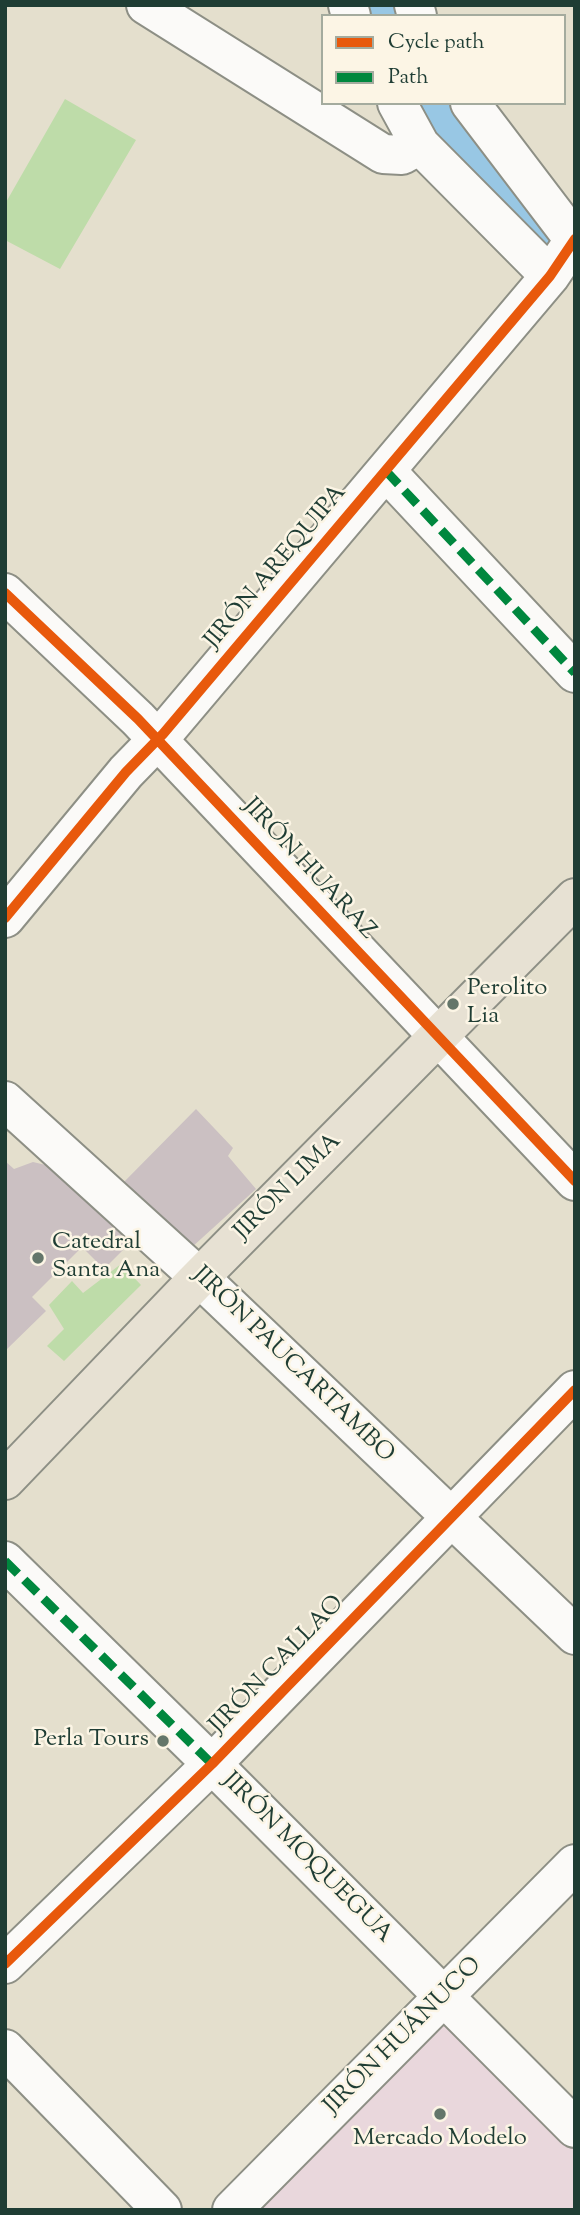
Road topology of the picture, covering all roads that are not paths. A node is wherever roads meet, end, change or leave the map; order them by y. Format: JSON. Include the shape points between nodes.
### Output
{"nodes":[{"id":1,"x":146,"y":5,"type":"edge"},
{"id":2,"x":398,"y":105,"type":"edge"},
{"id":3,"x":472,"y":105,"type":"edge"},
{"id":4,"x":420,"y":145,"type":"junction"},
{"id":5,"x":574,"y":240,"type":"edge"},
{"id":6,"x":550,"y":276,"type":"junction"},
{"id":7,"x":386,"y":471,"type":"junction"},
{"id":8,"x":5,"y":593,"type":"edge"},
{"id":9,"x":575,"y":673,"type":"edge"},
{"id":10,"x":157,"y":740,"type":"junction"},
{"id":11,"x":575,"y":898,"type":"edge"},
{"id":12,"x":5,"y":918,"type":"edge"},
{"id":13,"x":438,"y":1037,"type":"junction"},
{"id":14,"x":5,"y":1101,"type":"edge"},
{"id":15,"x":575,"y":1181,"type":"edge"},
{"id":16,"x":200,"y":1278,"type":"junction"},
{"id":17,"x":575,"y":1390,"type":"edge"},
{"id":18,"x":5,"y":1480,"type":"edge"},
{"id":19,"x":451,"y":1517,"type":"junction"},
{"id":20,"x":5,"y":1561,"type":"edge"},
{"id":21,"x":575,"y":1635,"type":"edge"},
{"id":22,"x":212,"y":1764,"type":"junction"},
{"id":23,"x":575,"y":1864,"type":"edge"},
{"id":24,"x":5,"y":1964,"type":"edge"},
{"id":25,"x":442,"y":1997,"type":"junction"},
{"id":26,"x":5,"y":2049,"type":"edge"},
{"id":27,"x":575,"y":2128,"type":"edge"},
{"id":28,"x":162,"y":2210,"type":"edge"},
{"id":29,"x":232,"y":2210,"type":"edge"}],
"edges":[{"from":1,"to":4,"type":"street","via":[[383,154],[402,155]]},
{"from":2,"to":4,"type":"street"},
{"from":3,"to":5,"type":"street"},
{"from":4,"to":6,"type":"street"},
{"from":5,"to":6,"type":"street","name":"JIRÓN AREQUIPA"},
{"from":6,"to":7,"type":"street","name":"JIRÓN AREQUIPA"},
{"from":7,"to":9,"type":"street"},
{"from":7,"to":10,"type":"street","name":"JIRÓN AREQUIPA"},
{"from":8,"to":10,"type":"street","name":"JIRÓN HUARAZ"},
{"from":10,"to":12,"type":"street","name":"JIRÓN AREQUIPA"},
{"from":10,"to":13,"type":"street","name":"JIRÓN HUARAZ"},
{"from":11,"to":13,"type":"main road","name":"JIRÓN LIMA"},
{"from":13,"to":15,"type":"street","name":"JIRÓN HUARAZ"},
{"from":13,"to":16,"type":"main road","name":"JIRÓN LIMA"},
{"from":14,"to":16,"type":"street","name":"JIRÓN PAUCARTAMBO"},
{"from":16,"to":18,"type":"main road","name":"JIRÓN LIMA"},
{"from":16,"to":19,"type":"street","name":"JIRÓN PAUCARTAMBO"},
{"from":17,"to":19,"type":"street","name":"JIRÓN CALLAO"},
{"from":19,"to":21,"type":"street","name":"JIRÓN PAUCARTAMBO"},
{"from":19,"to":22,"type":"street","name":"JIRÓN CALLAO"},
{"from":20,"to":22,"type":"street","name":"JIRÓN MOQUEGUA"},
{"from":22,"to":24,"type":"street","name":"JIRÓN CALLAO"},
{"from":22,"to":25,"type":"street","name":"JIRÓN MOQUEGUA"},
{"from":23,"to":25,"type":"street","name":"JIRÓN HUÁNUCO"},
{"from":25,"to":27,"type":"street","name":"JIRÓN MOQUEGUA"},
{"from":25,"to":29,"type":"street","name":"JIRÓN HUÁNUCO"},
{"from":26,"to":28,"type":"street"}]}
